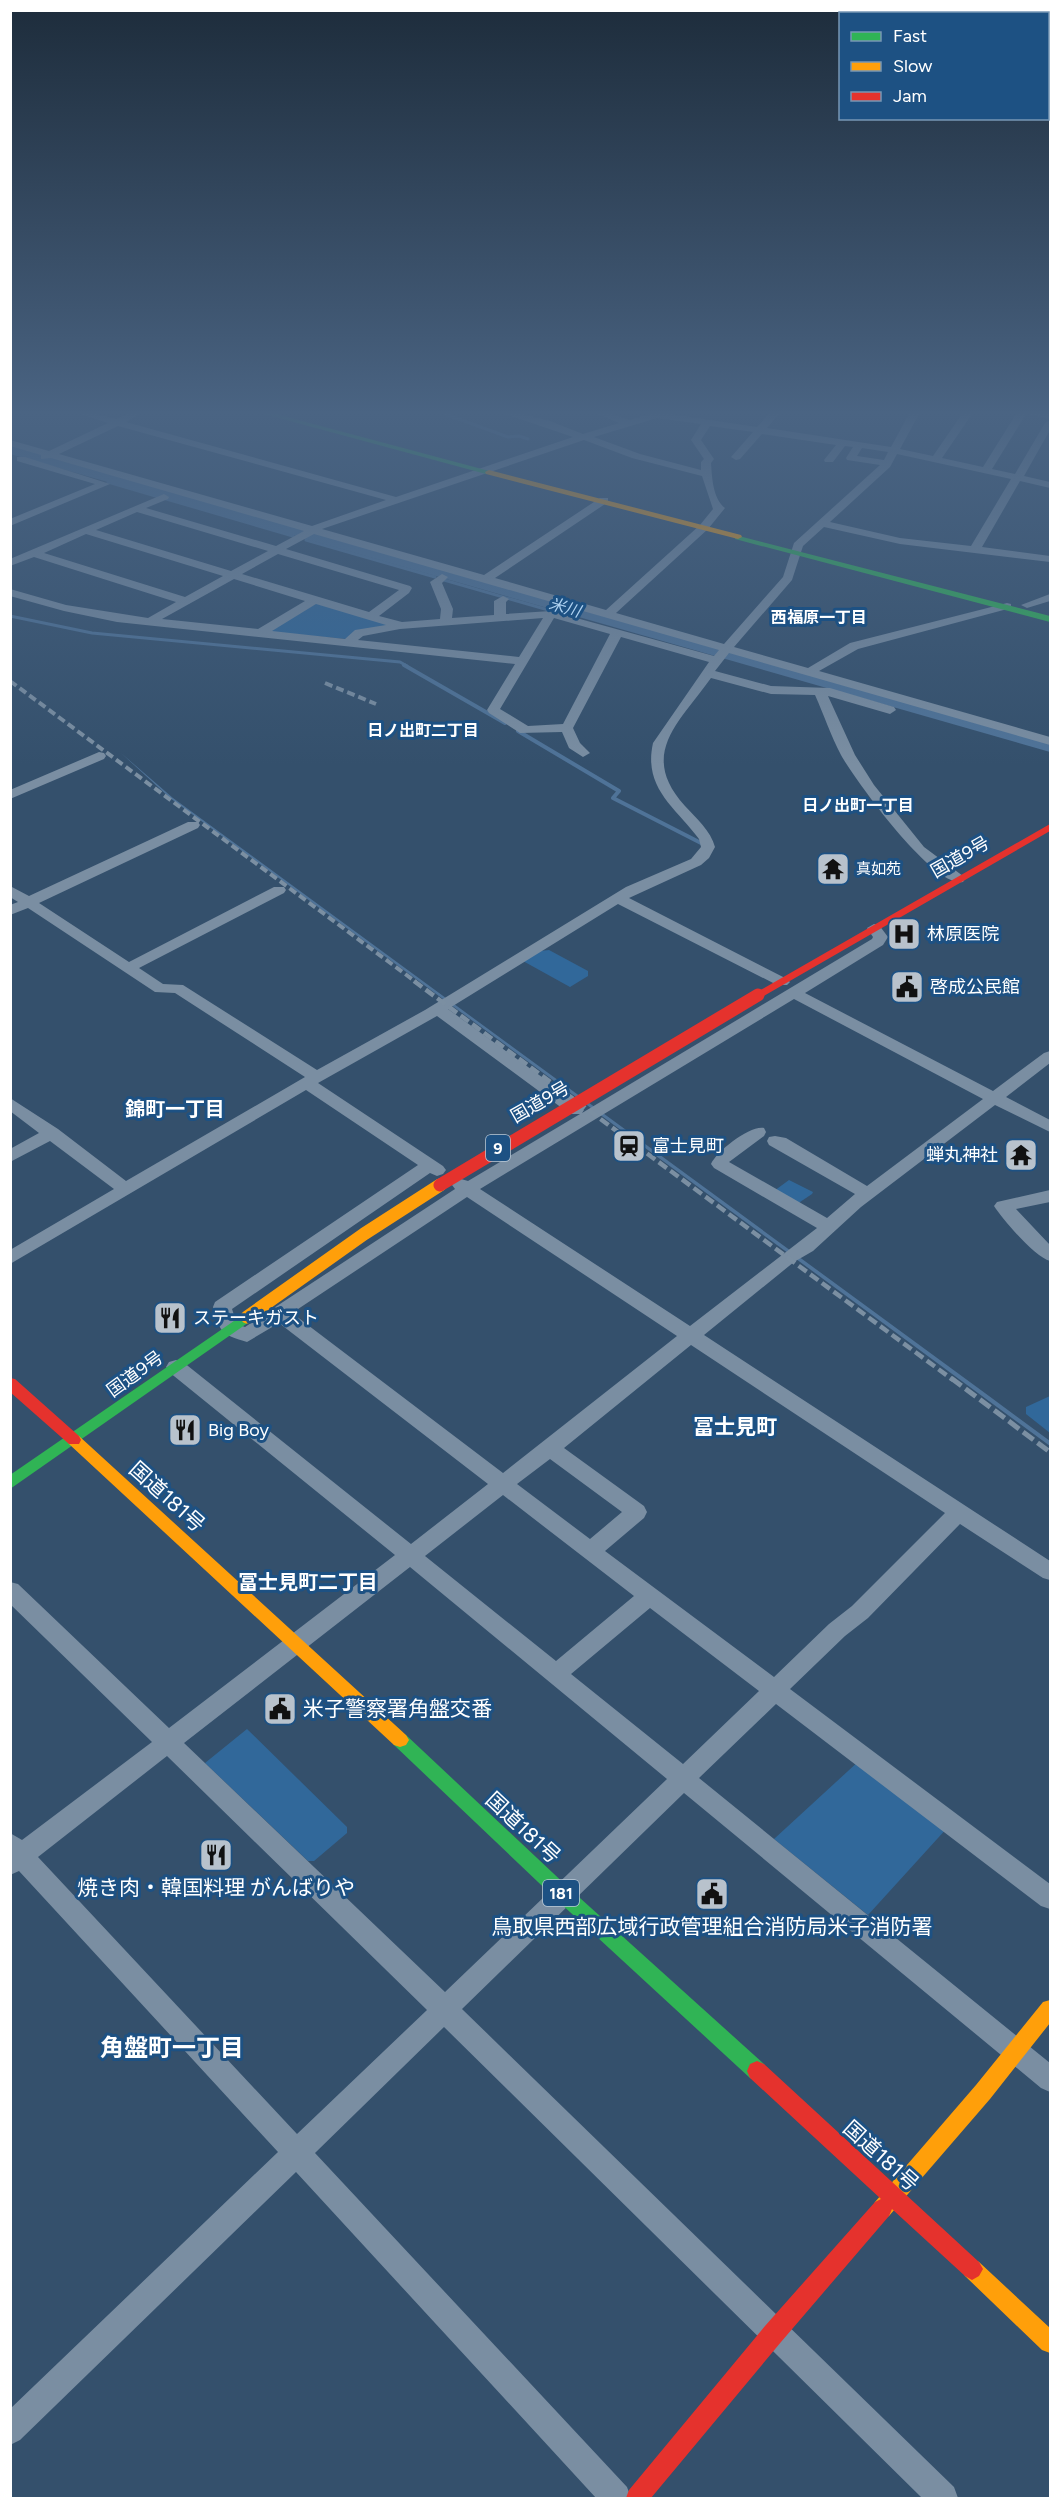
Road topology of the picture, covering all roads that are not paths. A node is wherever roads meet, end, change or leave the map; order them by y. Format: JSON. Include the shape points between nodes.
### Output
{"nodes":[{"id":1,"x":87,"y":531,"type":"joint"},
{"id":2,"x":212,"y":531,"type":"edge"},
{"id":3,"x":302,"y":531,"type":"edge"},
{"id":4,"x":313,"y":531,"type":"edge"},
{"id":5,"x":559,"y":531,"type":"edge"},
{"id":6,"x":698,"y":531,"type":"edge"},
{"id":7,"x":733,"y":531,"type":"edge"},
{"id":8,"x":813,"y":531,"type":"edge"},
{"id":9,"x":856,"y":531,"type":"edge"},
{"id":10,"x":986,"y":531,"type":"edge"},
{"id":11,"x":308,"y":533,"type":"junction"},
{"id":12,"x":796,"y":548,"type":"junction"},
{"id":13,"x":277,"y":550,"type":"junction"},
{"id":14,"x":974,"y":551,"type":"junction"},
{"id":15,"x":34,"y":553,"type":"junction"},
{"id":16,"x":1050,"y":559,"type":"edge"},
{"id":17,"x":10,"y":563,"type":"edge"},
{"id":18,"x":232,"y":575,"type":"junction"},
{"id":19,"x":442,"y":577,"type":"dead end"},
{"id":20,"x":485,"y":580,"type":"junction"},
{"id":21,"x":10,"y":592,"type":"edge"},
{"id":22,"x":1050,"y":597,"type":"edge"},
{"id":23,"x":25,"y":598,"type":"junction"},
{"id":24,"x":503,"y":598,"type":"dead end"},
{"id":25,"x":315,"y":600,"type":"junction"},
{"id":26,"x":185,"y":601,"type":"junction"},
{"id":27,"x":10,"y":605,"type":"edge"},
{"id":28,"x":1027,"y":605,"type":"junction"},
{"id":29,"x":1007,"y":606,"type":"junction"},
{"id":30,"x":1050,"y":611,"type":"edge"},
{"id":31,"x":551,"y":614,"type":"junction"},
{"id":32,"x":608,"y":615,"type":"junction"},
{"id":33,"x":370,"y":617,"type":"junction"},
{"id":34,"x":500,"y":618,"type":"junction"},
{"id":35,"x":1050,"y":619,"type":"edge"},
{"id":36,"x":148,"y":622,"type":"junction"},
{"id":37,"x":446,"y":624,"type":"junction"},
{"id":38,"x":401,"y":626,"type":"junction"},
{"id":39,"x":259,"y":633,"type":"junction"},
{"id":40,"x":618,"y":633,"type":"junction"},
{"id":41,"x":347,"y":643,"type":"junction"},
{"id":42,"x":722,"y":654,"type":"junction"},
{"id":43,"x":523,"y":661,"type":"junction"},
{"id":44,"x":809,"y":672,"type":"junction"},
{"id":45,"x":707,"y":673,"type":"junction"},
{"id":46,"x":819,"y":690,"type":"junction"},
{"id":47,"x":865,"y":695,"type":"junction"},
{"id":48,"x":890,"y":710,"type":"dead end"},
{"id":49,"x":567,"y":728,"type":"junction"},
{"id":50,"x":1050,"y":741,"type":"edge"},
{"id":51,"x":584,"y":753,"type":"dead end"},
{"id":52,"x":99,"y":756,"type":"dead end"},
{"id":53,"x":10,"y":795,"type":"edge"},
{"id":54,"x":193,"y":825,"type":"dead end"},
{"id":55,"x":1050,"y":826,"type":"edge"},
{"id":56,"x":1034,"y":836,"type":"junction"},
{"id":57,"x":1050,"y":841,"type":"edge"},
{"id":58,"x":958,"y":879,"type":"junction"},
{"id":59,"x":10,"y":890,"type":"edge"},
{"id":60,"x":279,"y":890,"type":"dead end"},
{"id":61,"x":618,"y":898,"type":"junction"},
{"id":62,"x":30,"y":902,"type":"junction"},
{"id":63,"x":10,"y":911,"type":"edge"},
{"id":64,"x":874,"y":928,"type":"joint"},
{"id":65,"x":130,"y":967,"type":"junction"},
{"id":66,"x":787,"y":988,"type":"junction"},
{"id":67,"x":445,"y":1003,"type":"junction"},
{"id":68,"x":1049,"y":1060,"type":"edge"},
{"id":69,"x":312,"y":1080,"type":"junction"},
{"id":70,"x":996,"y":1099,"type":"junction"},
{"id":71,"x":10,"y":1103,"type":"edge"},
{"id":72,"x":586,"y":1118,"type":"junction"},
{"id":73,"x":1050,"y":1127,"type":"edge"},
{"id":74,"x":758,"y":1132,"type":"dead end"},
{"id":75,"x":52,"y":1133,"type":"junction"},
{"id":76,"x":775,"y":1141,"type":"dead end"},
{"id":77,"x":10,"y":1157,"type":"edge"},
{"id":78,"x":429,"y":1166,"type":"junction"},
{"id":79,"x":125,"y":1189,"type":"junction"},
{"id":80,"x":468,"y":1189,"type":"junction"},
{"id":81,"x":868,"y":1194,"type":"junction"},
{"id":82,"x":1050,"y":1196,"type":"edge"},
{"id":83,"x":829,"y":1227,"type":"junction"},
{"id":84,"x":1050,"y":1255,"type":"edge"},
{"id":85,"x":10,"y":1258,"type":"edge"},
{"id":86,"x":279,"y":1313,"type":"junction"},
{"id":87,"x":230,"y":1328,"type":"junction"},
{"id":88,"x":691,"y":1336,"type":"junction"},
{"id":89,"x":176,"y":1367,"type":"junction"},
{"id":90,"x":10,"y":1383,"type":"edge"},
{"id":91,"x":74,"y":1440,"type":"junction"},
{"id":92,"x":550,"y":1448,"type":"junction"},
{"id":93,"x":10,"y":1483,"type":"edge"},
{"id":94,"x":501,"y":1483,"type":"junction"},
{"id":95,"x":959,"y":1512,"type":"junction"},
{"id":96,"x":590,"y":1551,"type":"junction"},
{"id":97,"x":411,"y":1556,"type":"junction"},
{"id":98,"x":1050,"y":1572,"type":"edge"},
{"id":99,"x":10,"y":1590,"type":"edge"},
{"id":100,"x":650,"y":1595,"type":"junction"},
{"id":101,"x":297,"y":1643,"type":"junction"},
{"id":102,"x":556,"y":1674,"type":"junction"},
{"id":103,"x":775,"y":1689,"type":"junction"},
{"id":104,"x":166,"y":1743,"type":"junction"},
{"id":105,"x":683,"y":1779,"type":"junction"},
{"id":106,"x":14,"y":1854,"type":"edge"},
{"id":107,"x":564,"y":1895,"type":"junction"},
{"id":108,"x":1050,"y":1898,"type":"edge"},
{"id":109,"x":444,"y":2009,"type":"junction"},
{"id":110,"x":1050,"y":2009,"type":"edge"},
{"id":111,"x":1017,"y":2052,"type":"junction"},
{"id":112,"x":1050,"y":2079,"type":"edge"},
{"id":113,"x":296,"y":2153,"type":"junction"},
{"id":114,"x":895,"y":2197,"type":"junction"},
{"id":115,"x":773,"y":2333,"type":"junction"},
{"id":116,"x":1050,"y":2342,"type":"edge"},
{"id":117,"x":10,"y":2430,"type":"edge"},
{"id":118,"x":616,"y":2499,"type":"edge"},
{"id":119,"x":637,"y":2499,"type":"edge"},
{"id":120,"x":943,"y":2499,"type":"edge"}],
"edges":[{"from":1,"to":15,"type":"street"},
{"from":1,"to":18,"type":"street"},
{"from":2,"to":13,"type":"street"},
{"from":3,"to":11,"type":"street"},
{"from":4,"to":11,"type":"street"},
{"from":5,"to":20,"type":"street"},
{"from":6,"to":32,"type":"street"},
{"from":7,"to":12,"type":"main road"},
{"from":8,"to":12,"type":"street"},
{"from":9,"to":14,"type":"street"},
{"from":10,"to":14,"type":"street"},
{"from":11,"to":13,"type":"street"},
{"from":11,"to":20,"type":"street"},
{"from":12,"to":28,"type":"main road"},
{"from":12,"to":29,"type":"main road"},
{"from":12,"to":42,"type":"street","via":[[788,578]]},
{"from":13,"to":18,"type":"street"},
{"from":13,"to":33,"type":"street","via":[[406,588]]},
{"from":14,"to":16,"type":"street"},
{"from":15,"to":17,"type":"street"},
{"from":15,"to":26,"type":"street"},
{"from":18,"to":25,"type":"street"},
{"from":18,"to":26,"type":"street"},
{"from":19,"to":37,"type":"street","via":[[436,582],[447,609]]},
{"from":20,"to":32,"type":"street"},
{"from":21,"to":23,"type":"street"},
{"from":22,"to":28,"type":"street"},
{"from":23,"to":27,"type":"street"},
{"from":23,"to":36,"type":"street"},
{"from":24,"to":34,"type":"street"},
{"from":25,"to":33,"type":"street"},
{"from":25,"to":39,"type":"street"},
{"from":26,"to":36,"type":"street"},
{"from":28,"to":30,"type":"main road"},
{"from":29,"to":35,"type":"main road"},
{"from":29,"to":44,"type":"street","via":[[854,646]]},
{"from":31,"to":34,"type":"street"},
{"from":31,"to":40,"type":"street"},
{"from":31,"to":43,"type":"street"},
{"from":32,"to":42,"type":"street"},
{"from":33,"to":38,"type":"street"},
{"from":34,"to":37,"type":"street"},
{"from":36,"to":39,"type":"street"},
{"from":37,"to":38,"type":"street"},
{"from":38,"to":41,"type":"street","via":[[359,633]]},
{"from":39,"to":41,"type":"street"},
{"from":40,"to":42,"type":"street"},
{"from":40,"to":49,"type":"street"},
{"from":41,"to":43,"type":"street"},
{"from":42,"to":44,"type":"street"},
{"from":42,"to":45,"type":"street"},
{"from":43,"to":49,"type":"street","via":[[493,711],[525,730]]},
{"from":44,"to":47,"type":"street"},
{"from":45,"to":46,"type":"street","via":[[771,690]]},
{"from":45,"to":61,"type":"street","via":[[659,743],[654,760],[658,780],[706,839],[707,850],[696,862]]},
{"from":46,"to":47,"type":"street"},
{"from":46,"to":58,"type":"street","via":[[848,755],[869,787],[919,850]]},
{"from":47,"to":48,"type":"street"},
{"from":47,"to":50,"type":"street"},
{"from":49,"to":51,"type":"street","via":[[574,744]]},
{"from":52,"to":53,"type":"street"},
{"from":54,"to":62,"type":"street"},
{"from":55,"to":56,"type":"main road","name":"国道9号"},
{"from":56,"to":57,"type":"main road"},
{"from":56,"to":58,"type":"main road","name":"国道9号"},
{"from":58,"to":64,"type":"main road","name":"国道9号"},
{"from":59,"to":62,"type":"street"},
{"from":60,"to":65,"type":"street"},
{"from":61,"to":66,"type":"street"},
{"from":61,"to":67,"type":"street"},
{"from":62,"to":63,"type":"street"},
{"from":62,"to":65,"type":"street"},
{"from":64,"to":66,"type":"street","via":[[881,937],[878,942]]},
{"from":65,"to":69,"type":"street","via":[[160,989],[178,988]]},
{"from":66,"to":70,"type":"street"},
{"from":66,"to":72,"type":"street"},
{"from":66,"to":87,"type":"main road","name":"国道9号","number":"9","bridge":true,"via":[[758,995],[473,1163]]},
{"from":67,"to":69,"type":"street"},
{"from":67,"to":72,"type":"street"},
{"from":68,"to":70,"type":"street"},
{"from":69,"to":78,"type":"street"},
{"from":69,"to":79,"type":"street"},
{"from":70,"to":73,"type":"street"},
{"from":70,"to":81,"type":"street"},
{"from":71,"to":75,"type":"street"},
{"from":72,"to":80,"type":"street"},
{"from":74,"to":83,"type":"street","via":[[720,1164]]},
{"from":75,"to":77,"type":"street"},
{"from":75,"to":79,"type":"street"},
{"from":76,"to":81,"type":"street"},
{"from":78,"to":80,"type":"street"},
{"from":78,"to":87,"type":"street","via":[[222,1307]]},
{"from":79,"to":85,"type":"street"},
{"from":80,"to":86,"type":"street"},
{"from":80,"to":88,"type":"street"},
{"from":81,"to":83,"type":"street"},
{"from":82,"to":84,"type":"street","via":[[1003,1206]]},
{"from":83,"to":88,"type":"street"},
{"from":86,"to":87,"type":"street","via":[[247,1335]]},
{"from":86,"to":94,"type":"street"},
{"from":87,"to":89,"type":"main road","name":"国道9号","number":"9"},
{"from":88,"to":92,"type":"street"},
{"from":88,"to":95,"type":"street"},
{"from":89,"to":91,"type":"main road","name":"国道9号","number":"9"},
{"from":89,"to":97,"type":"street"},
{"from":90,"to":91,"type":"main road","name":"国道181号"},
{"from":91,"to":93,"type":"main road","name":"国道9号","number":"9"},
{"from":91,"to":101,"type":"main road","name":"国道181号","number":"181"},
{"from":92,"to":94,"type":"street"},
{"from":92,"to":96,"type":"street","via":[[637,1512]]},
{"from":94,"to":96,"type":"street"},
{"from":94,"to":97,"type":"street"},
{"from":95,"to":98,"type":"street"},
{"from":95,"to":103,"type":"street","via":[[860,1612]]},
{"from":96,"to":100,"type":"street"},
{"from":97,"to":101,"type":"street"},
{"from":97,"to":102,"type":"street"},
{"from":99,"to":104,"type":"street"},
{"from":100,"to":102,"type":"street"},
{"from":100,"to":103,"type":"street"},
{"from":101,"to":104,"type":"street"},
{"from":101,"to":107,"type":"main road","name":"国道181号","number":"181"},
{"from":102,"to":105,"type":"street"},
{"from":103,"to":105,"type":"street"},
{"from":103,"to":108,"type":"street"},
{"from":104,"to":106,"type":"street"},
{"from":104,"to":109,"type":"street"},
{"from":105,"to":107,"type":"street"},
{"from":105,"to":111,"type":"street"},
{"from":106,"to":113,"type":"street"},
{"from":107,"to":109,"type":"street"},
{"from":107,"to":114,"type":"main road","name":"国道181号","number":"181"},
{"from":109,"to":113,"type":"street"},
{"from":109,"to":115,"type":"street"},
{"from":110,"to":111,"type":"main road"},
{"from":111,"to":112,"type":"street"},
{"from":111,"to":114,"type":"main road"},
{"from":113,"to":117,"type":"street"},
{"from":113,"to":118,"type":"street"},
{"from":114,"to":115,"type":"main road"},
{"from":114,"to":116,"type":"main road","name":"国道181号","number":"181"},
{"from":115,"to":119,"type":"main road"},
{"from":115,"to":120,"type":"street"}]}
